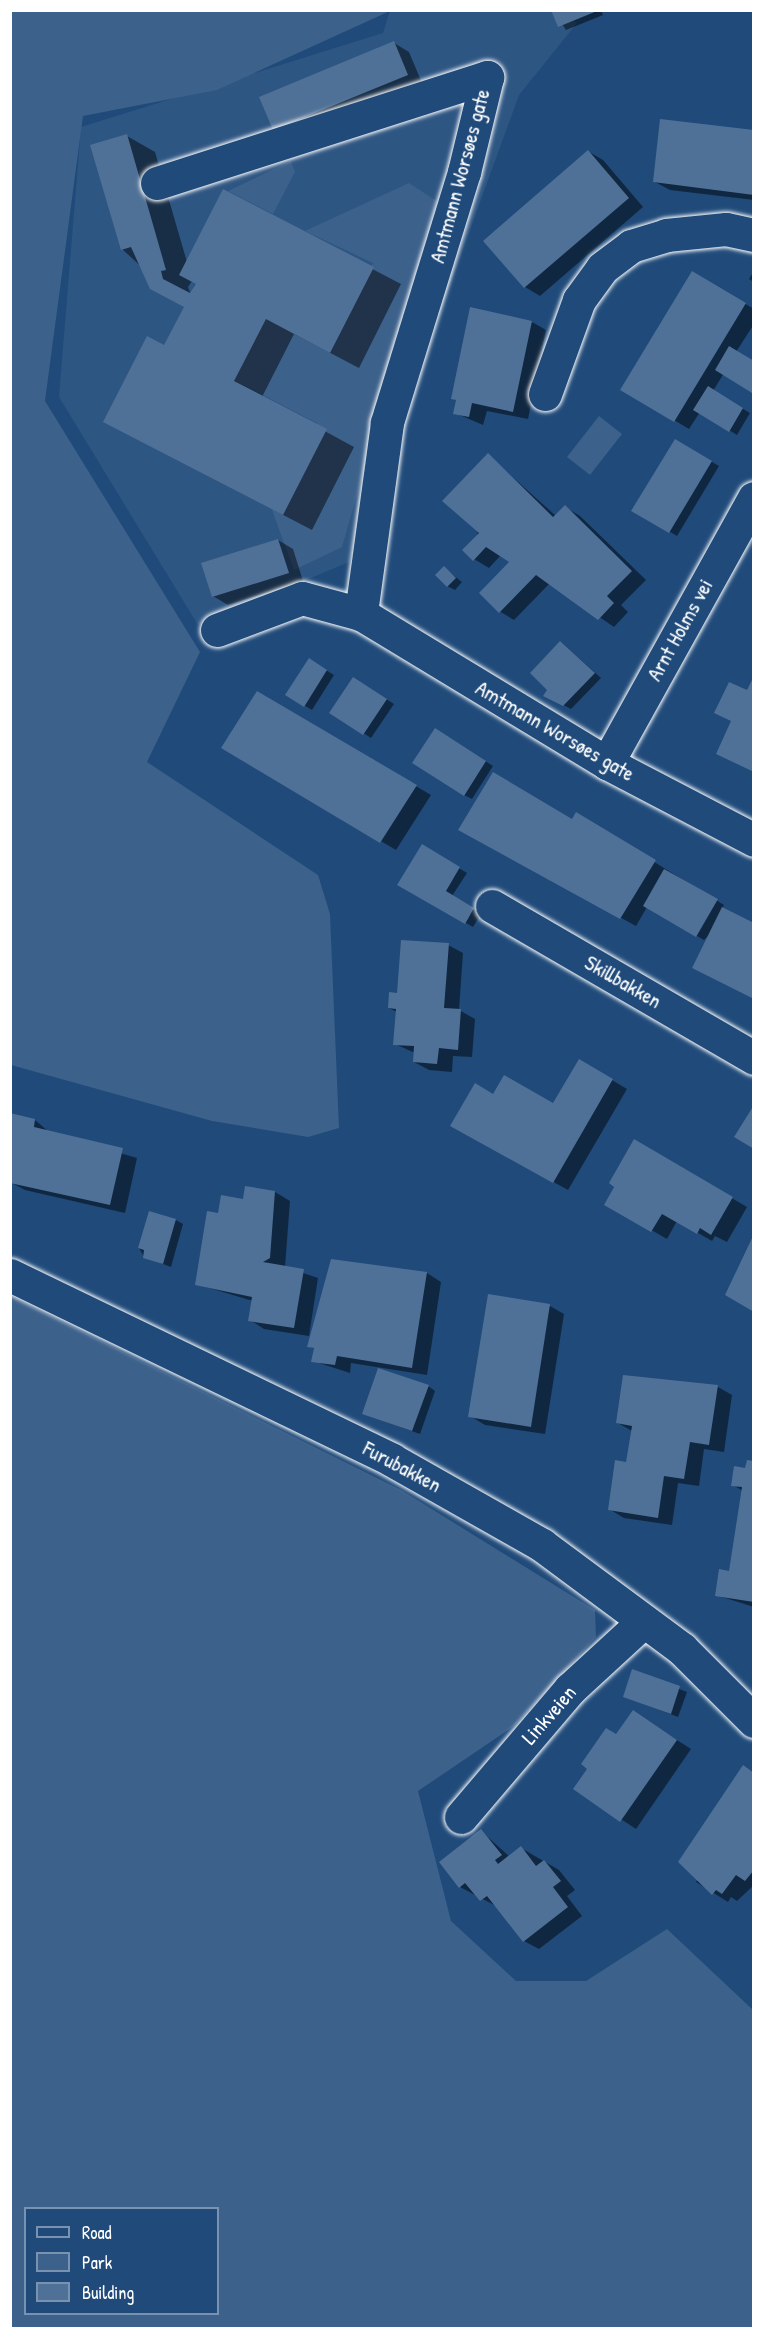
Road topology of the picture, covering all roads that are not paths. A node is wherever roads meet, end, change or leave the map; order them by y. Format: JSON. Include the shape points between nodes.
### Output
{"nodes":[{"id":1,"x":157,"y":183,"type":"dead end"},
{"id":2,"x":753,"y":236,"type":"edge"},
{"id":3,"x":545,"y":394,"type":"dead end"},
{"id":4,"x":753,"y":498,"type":"edge"},
{"id":5,"x":361,"y":614,"type":"junction"},
{"id":6,"x":217,"y":630,"type":"dead end"},
{"id":7,"x":607,"y":763,"type":"junction"},
{"id":8,"x":753,"y":840,"type":"edge"},
{"id":9,"x":492,"y":906,"type":"dead end"},
{"id":10,"x":753,"y":1058,"type":"edge"},
{"id":11,"x":10,"y":1275,"type":"edge"},
{"id":12,"x":644,"y":1621,"type":"junction"},
{"id":13,"x":753,"y":1721,"type":"edge"},
{"id":14,"x":461,"y":1817,"type":"dead end"}],
"edges":[{"from":1,"to":5,"type":"street","name":"Amtmann Worsøes gate","via":[[487,77],[464,172],[387,423]]},
{"from":2,"to":3,"type":"street","via":[[726,230],[666,235],[631,246],[602,268],[579,300]]},
{"from":4,"to":7,"type":"street","name":"Arnt Holms vei"},
{"from":5,"to":6,"type":"street","name":"Amtmann Worsøes gate","via":[[302,597]]},
{"from":5,"to":7,"type":"street","name":"Amtmann Worsøes gate"},
{"from":7,"to":8,"type":"street","name":"Amtmann Worsøes gate"},
{"from":9,"to":10,"type":"street","name":"Skillbakken"},
{"from":11,"to":12,"type":"street","name":"Furubakken","via":[[392,1460],[542,1545]]},
{"from":12,"to":13,"type":"street","name":"Furubakken","via":[[682,1649]]},
{"from":12,"to":14,"type":"street","name":"Linkveien","via":[[570,1689]]}]}
